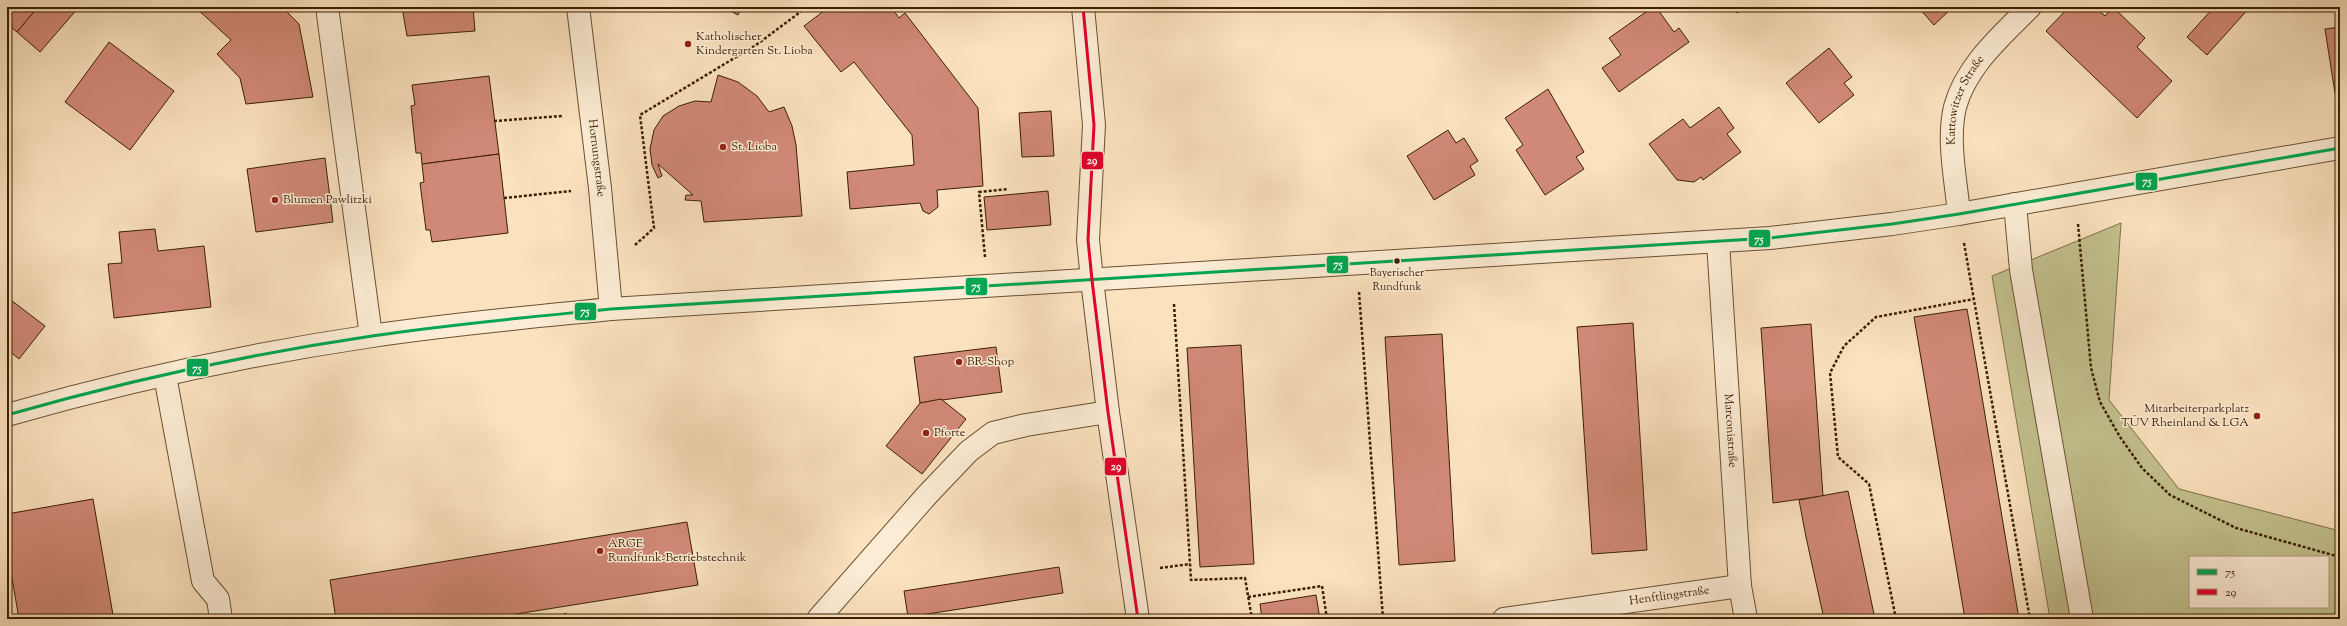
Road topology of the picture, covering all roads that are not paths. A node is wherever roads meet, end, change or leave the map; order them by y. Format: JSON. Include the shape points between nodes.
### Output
{"nodes":[{"id":1,"x":327,"y":7,"type":"edge"},
{"id":2,"x":578,"y":7,"type":"edge"},
{"id":3,"x":1083,"y":7,"type":"edge"},
{"id":4,"x":2030,"y":7,"type":"edge"},
{"id":5,"x":2340,"y":148,"type":"edge"},
{"id":6,"x":2015,"y":204,"type":"junction"},
{"id":7,"x":1959,"y":214,"type":"junction"},
{"id":8,"x":1718,"y":242,"type":"junction"},
{"id":9,"x":1092,"y":280,"type":"junction"},
{"id":10,"x":611,"y":309,"type":"junction"},
{"id":11,"x":372,"y":336,"type":"junction"},
{"id":12,"x":165,"y":376,"type":"junction"},
{"id":13,"x":1108,"y":412,"type":"junction"},
{"id":14,"x":7,"y":414,"type":"edge"},
{"id":15,"x":1740,"y":586,"type":"junction"},
{"id":16,"x":221,"y":619,"type":"edge"},
{"id":17,"x":818,"y":619,"type":"edge"},
{"id":18,"x":1138,"y":619,"type":"edge"},
{"id":19,"x":1504,"y":619,"type":"edge"},
{"id":20,"x":1746,"y":619,"type":"edge"},
{"id":21,"x":2082,"y":619,"type":"edge"}],
"edges":[{"from":1,"to":11,"type":"street"},
{"from":2,"to":10,"type":"street","name":"Hornungstraße","via":[[600,188]]},
{"from":3,"to":9,"type":"street","via":[[1094,126],[1089,233]]},
{"from":4,"to":7,"type":"street","name":"Kattowitzer Straße","via":[[1986,51],[1955,106],[1952,133]]},
{"from":5,"to":6,"type":"street"},
{"from":6,"to":7,"type":"street"},
{"from":6,"to":21,"type":"street","via":[[2022,270]]},
{"from":7,"to":8,"type":"street","via":[[1819,234]]},
{"from":8,"to":9,"type":"street"},
{"from":8,"to":15,"type":"street","name":"Marconistraße"},
{"from":9,"to":10,"type":"street"},
{"from":9,"to":13,"type":"street"},
{"from":10,"to":11,"type":"street"},
{"from":11,"to":12,"type":"street"},
{"from":12,"to":14,"type":"street"},
{"from":12,"to":16,"type":"street","via":[[203,580],[218,599]]},
{"from":13,"to":17,"type":"street","via":[[993,433],[969,451],[928,494]]},
{"from":13,"to":18,"type":"street"},
{"from":15,"to":19,"type":"street","name":"Henftlingstraße"},
{"from":15,"to":20,"type":"street","name":"Marconistraße"}]}
